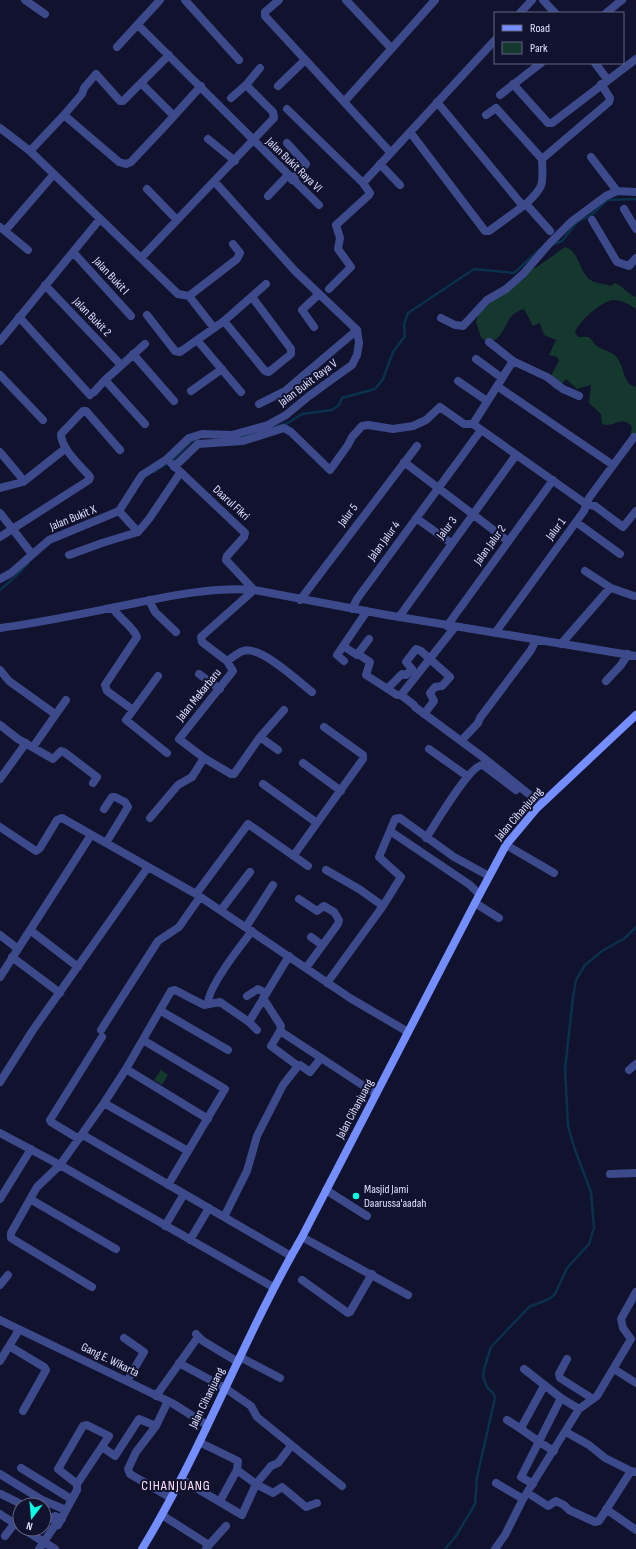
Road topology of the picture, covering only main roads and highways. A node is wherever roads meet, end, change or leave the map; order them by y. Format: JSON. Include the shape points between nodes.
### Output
{"nodes":[{"id":1,"x":636,"y":715,"type":"edge"},
{"id":2,"x":142,"y":1549,"type":"edge"}],
"edges":[{"from":1,"to":2,"type":"main road","name":"Jalan Cihanjuang","via":[[539,806],[506,845],[302,1237],[273,1287],[181,1479]]}]}
